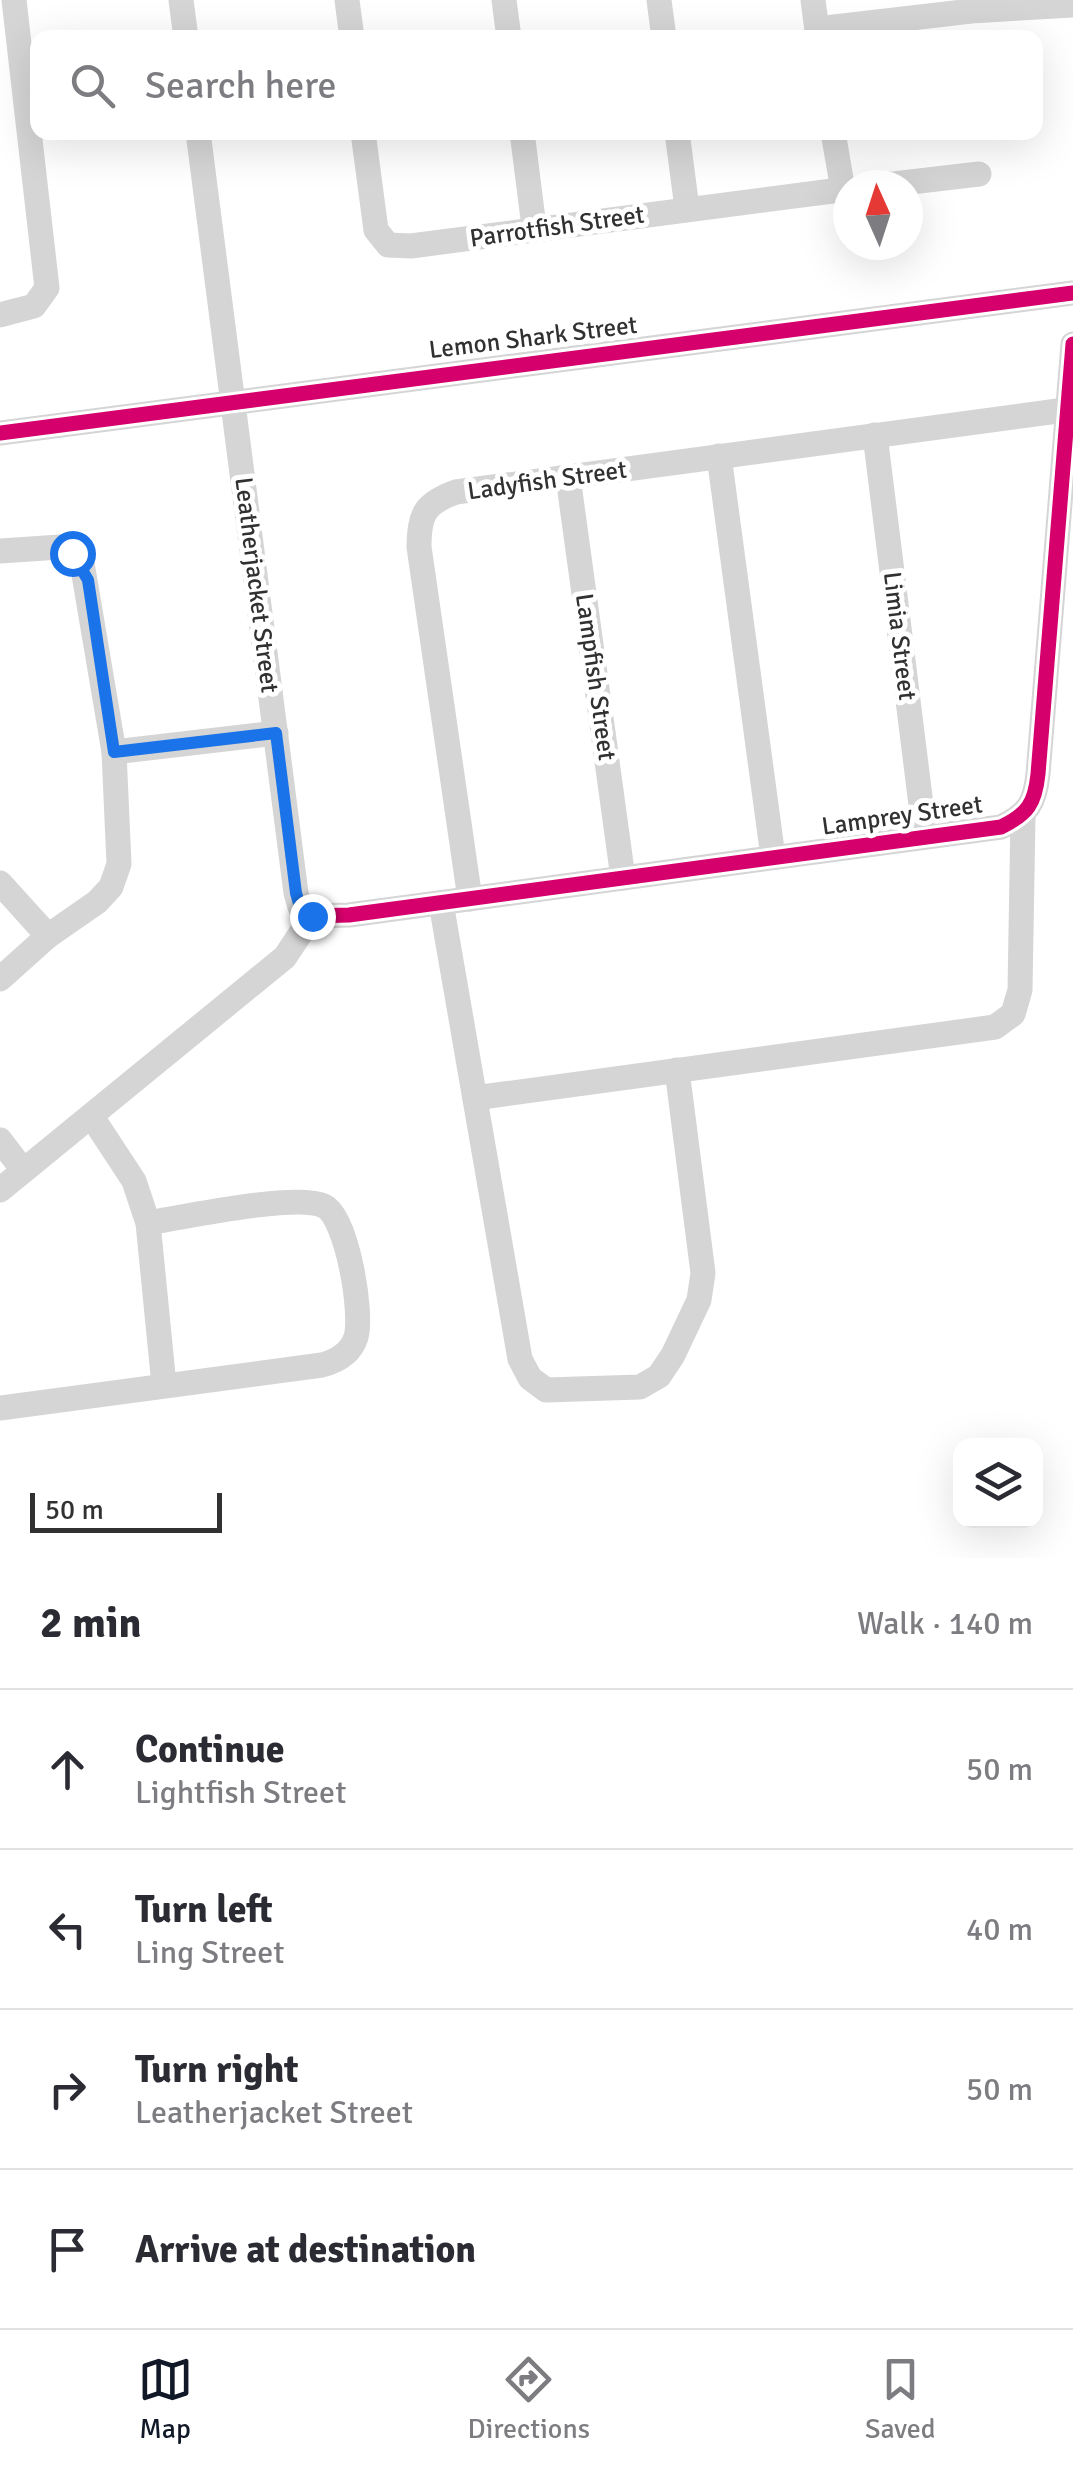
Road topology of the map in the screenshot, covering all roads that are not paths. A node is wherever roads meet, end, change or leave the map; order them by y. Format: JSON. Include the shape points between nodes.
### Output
{"nodes":[{"id":1,"x":14,"y":0,"type":"edge"},
{"id":2,"x":181,"y":0,"type":"edge"},
{"id":3,"x":347,"y":0,"type":"edge"},
{"id":4,"x":504,"y":0,"type":"edge"},
{"id":5,"x":659,"y":0,"type":"edge"},
{"id":6,"x":813,"y":0,"type":"edge"},
{"id":7,"x":1073,"y":5,"type":"edge"},
{"id":8,"x":970,"y":6,"type":"edge"},
{"id":9,"x":185,"y":30,"type":"edge"},
{"id":10,"x":351,"y":30,"type":"edge"},
{"id":11,"x":508,"y":30,"type":"edge"},
{"id":12,"x":663,"y":30,"type":"edge"},
{"id":13,"x":817,"y":30,"type":"edge"},
{"id":14,"x":834,"y":30,"type":"edge"},
{"id":15,"x":199,"y":140,"type":"edge"},
{"id":16,"x":364,"y":140,"type":"edge"},
{"id":17,"x":523,"y":140,"type":"edge"},
{"id":18,"x":678,"y":140,"type":"edge"},
{"id":19,"x":835,"y":140,"type":"edge"},
{"id":20,"x":841,"y":170,"type":"edge"},
{"id":21,"x":979,"y":174,"type":"dead end"},
{"id":22,"x":923,"y":181,"type":"edge"},
{"id":23,"x":833,"y":191,"type":"edge"},
{"id":24,"x":687,"y":208,"type":"junction"},
{"id":25,"x":534,"y":228,"type":"junction"},
{"id":26,"x":1073,"y":293,"type":"edge"},
{"id":27,"x":0,"y":315,"type":"edge"},
{"id":28,"x":1073,"y":344,"type":"edge"},
{"id":29,"x":233,"y":401,"type":"junction"},
{"id":30,"x":1064,"y":410,"type":"junction"},
{"id":31,"x":0,"y":432,"type":"edge"},
{"id":32,"x":875,"y":435,"type":"junction"},
{"id":33,"x":719,"y":456,"type":"junction"},
{"id":34,"x":568,"y":477,"type":"junction"},
{"id":35,"x":0,"y":552,"type":"edge"},
{"id":36,"x":276,"y":733,"type":"junction"},
{"id":37,"x":114,"y":752,"type":"junction"},
{"id":38,"x":1023,"y":816,"type":"junction"},
{"id":39,"x":925,"y":837,"type":"junction"},
{"id":40,"x":773,"y":858,"type":"junction"},
{"id":41,"x":623,"y":878,"type":"junction"},
{"id":42,"x":0,"y":883,"type":"edge"},
{"id":43,"x":470,"y":898,"type":"junction"},
{"id":44,"x":441,"y":903,"type":"junction"},
{"id":45,"x":312,"y":916,"type":"junction"},
{"id":46,"x":48,"y":936,"type":"junction"},
{"id":47,"x":0,"y":979,"type":"edge"},
{"id":48,"x":677,"y":1070,"type":"junction"},
{"id":49,"x":475,"y":1098,"type":"junction"},
{"id":50,"x":92,"y":1117,"type":"junction"},
{"id":51,"x":0,"y":1140,"type":"edge"},
{"id":52,"x":23,"y":1170,"type":"junction"},
{"id":53,"x":0,"y":1190,"type":"edge"},
{"id":54,"x":148,"y":1222,"type":"junction"},
{"id":55,"x":164,"y":1386,"type":"junction"},
{"id":56,"x":0,"y":1408,"type":"edge"}],
"edges":[{"from":1,"to":27,"type":"street","via":[[46,288],[34,306]]},
{"from":2,"to":9,"type":"street"},
{"from":3,"to":10,"type":"street"},
{"from":4,"to":11,"type":"street"},
{"from":5,"to":12,"type":"street"},
{"from":6,"to":13,"type":"street"},
{"from":7,"to":8,"type":"street"},
{"from":8,"to":14,"type":"street"},
{"from":15,"to":29,"type":"street","name":"Leatherjacket Street"},
{"from":16,"to":25,"type":"street","name":"Parrotfish Street","via":[[376,230],[388,246]]},
{"from":17,"to":25,"type":"street"},
{"from":18,"to":24,"type":"street"},
{"from":19,"to":20,"type":"street","name":"Parrotfish Street"},
{"from":21,"to":22,"type":"street"},
{"from":23,"to":24,"type":"street","name":"Parrotfish Street"},
{"from":24,"to":25,"type":"street","name":"Parrotfish Street"},
{"from":26,"to":29,"type":"street","name":"Lemon Shark Street"},
{"from":28,"to":30,"type":"street"},
{"from":29,"to":31,"type":"street","name":"Lemon Shark Street"},
{"from":29,"to":36,"type":"street","name":"Leatherjacket Street"},
{"from":30,"to":32,"type":"street","name":"Ladyfish Street"},
{"from":30,"to":38,"type":"street","via":[[1038,774],[1035,800]]},
{"from":32,"to":33,"type":"street","name":"Ladyfish Street"},
{"from":32,"to":39,"type":"street","name":"Limia Street"},
{"from":33,"to":34,"type":"street","name":"Ladyfish Street"},
{"from":33,"to":40,"type":"street"},
{"from":34,"to":41,"type":"street","name":"Lampfish Street"},
{"from":34,"to":43,"type":"street","name":"Ladyfish Street","via":[[456,492],[432,501],[419,519]]},
{"from":35,"to":37,"type":"street","via":[[60,547],[82,564]]},
{"from":36,"to":37,"type":"street"},
{"from":36,"to":45,"type":"street","name":"Leatherjacket Street","via":[[296,893]]},
{"from":37,"to":46,"type":"street","via":[[116,876],[96,902]]},
{"from":38,"to":39,"type":"street","name":"Lamprey Street","via":[[1001,827]]},
{"from":38,"to":48,"type":"street","via":[[1020,990],[1012,1014],[995,1026]]},
{"from":39,"to":40,"type":"street","name":"Lamprey Street"},
{"from":40,"to":41,"type":"street","name":"Lamprey Street"},
{"from":41,"to":43,"type":"street","name":"Lamprey Street"},
{"from":42,"to":46,"type":"street"},
{"from":43,"to":44,"type":"street","name":"Lamprey Street"},
{"from":44,"to":45,"type":"street","name":"Lamprey Street"},
{"from":44,"to":49,"type":"street"},
{"from":45,"to":50,"type":"street","via":[[284,957]]},
{"from":46,"to":47,"type":"street"},
{"from":48,"to":49,"type":"street"},
{"from":48,"to":49,"type":"street","via":[[703,1273],[699,1300],[672,1355],[659,1376],[640,1387],[546,1390],[530,1378],[520,1360]]},
{"from":50,"to":52,"type":"street"},
{"from":50,"to":54,"type":"street","via":[[134,1182]]},
{"from":51,"to":52,"type":"street"},
{"from":52,"to":53,"type":"street"},
{"from":54,"to":55,"type":"street"},
{"from":54,"to":55,"type":"street","via":[[289,1202],[324,1206],[344,1232],[358,1323],[352,1346],[336,1361]]},
{"from":55,"to":56,"type":"street"}]}
